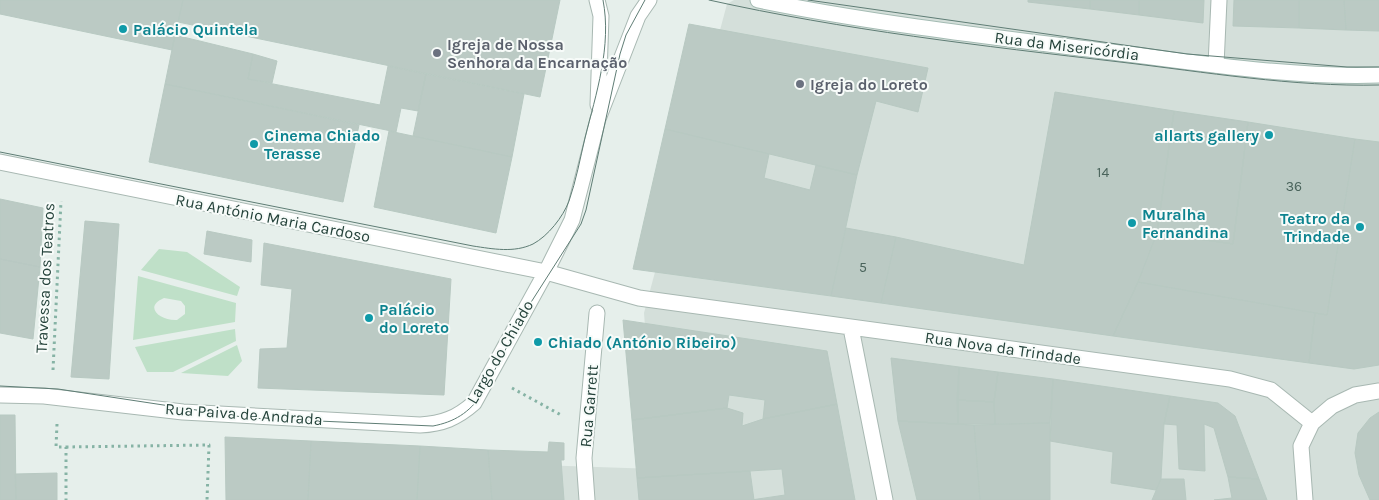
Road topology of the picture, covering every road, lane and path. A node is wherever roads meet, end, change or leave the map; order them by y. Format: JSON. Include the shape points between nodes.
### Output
{"nodes":[{"id":1,"x":597,"y":0,"type":"edge"},
{"id":2,"x":649,"y":0,"type":"edge"},
{"id":3,"x":758,"y":0,"type":"edge"},
{"id":4,"x":1219,"y":0,"type":"edge"},
{"id":5,"x":782,"y":3,"type":"edge"},
{"id":6,"x":1216,"y":65,"type":"junction"},
{"id":7,"x":1379,"y":75,"type":"edge"},
{"id":8,"x":598,"y":119,"type":"junction"},
{"id":9,"x":0,"y":162,"type":"edge"},
{"id":10,"x":62,"y":176,"type":"junction"},
{"id":11,"x":546,"y":272,"type":"junction"},
{"id":12,"x":597,"y":313,"type":"dead end"},
{"id":13,"x":851,"y":328,"type":"junction"},
{"id":14,"x":53,"y":372,"type":"dead end"},
{"id":15,"x":511,"y":388,"type":"dead end"},
{"id":16,"x":1379,"y":391,"type":"edge"},
{"id":17,"x":0,"y":395,"type":"edge"},
{"id":18,"x":565,"y":418,"type":"dead end"},
{"id":19,"x":445,"y":422,"type":"joint"},
{"id":20,"x":1312,"y":423,"type":"junction"},
{"id":21,"x":61,"y":424,"type":"dead end"},
{"id":22,"x":66,"y":447,"type":"junction"},
{"id":23,"x":66,"y":500,"type":"edge"},
{"id":24,"x":207,"y":500,"type":"edge"},
{"id":25,"x":587,"y":500,"type":"edge"},
{"id":26,"x":885,"y":500,"type":"edge"},
{"id":27,"x":1305,"y":500,"type":"edge"}],
"edges":[{"from":1,"to":8,"type":"street","name":"Largo do Chiado","via":[[602,16]]},
{"from":2,"to":8,"type":"street","name":"Largo do Chiado","via":[[638,16]]},
{"from":3,"to":5,"type":"street","name":"Rua da Misericórdia"},
{"from":4,"to":6,"type":"street"},
{"from":5,"to":6,"type":"street","name":"Rua da Misericórdia","via":[[967,34]]},
{"from":6,"to":7,"type":"street","name":"Rua da Misericórdia","via":[[1349,76]]},
{"from":8,"to":11,"type":"street","name":"Largo do Chiado","via":[[574,213]]},
{"from":9,"to":10,"type":"street","name":"Rua António Maria Cardoso"},
{"from":10,"to":11,"type":"street","name":"Rua António Maria Cardoso"},
{"from":10,"to":14,"type":"path","name":"Travessa dos Teatros"},
{"from":11,"to":13,"type":"street","name":"Rua Nova da Trindade","via":[[639,298]]},
{"from":11,"to":19,"type":"street","name":"Largo do Chiado","via":[[474,402]]},
{"from":12,"to":25,"type":"street","name":"Rua Garrett","via":[[584,458]]},
{"from":13,"to":20,"type":"street","name":"Rua Nova da Trindade","via":[[1230,380],[1271,390]]},
{"from":13,"to":26,"type":"street"},
{"from":15,"to":18,"type":"path"},
{"from":16,"to":20,"type":"street","via":[[1355,395],[1332,406]]},
{"from":17,"to":19,"type":"street","name":"Rua Paiva de Andrada","via":[[44,396],[184,412],[420,425]]},
{"from":20,"to":27,"type":"street","via":[[1301,446]]},
{"from":21,"to":22,"type":"path","via":[[56,424],[56,447]]},
{"from":22,"to":23,"type":"path"},
{"from":22,"to":24,"type":"path","via":[[209,445]]}]}
